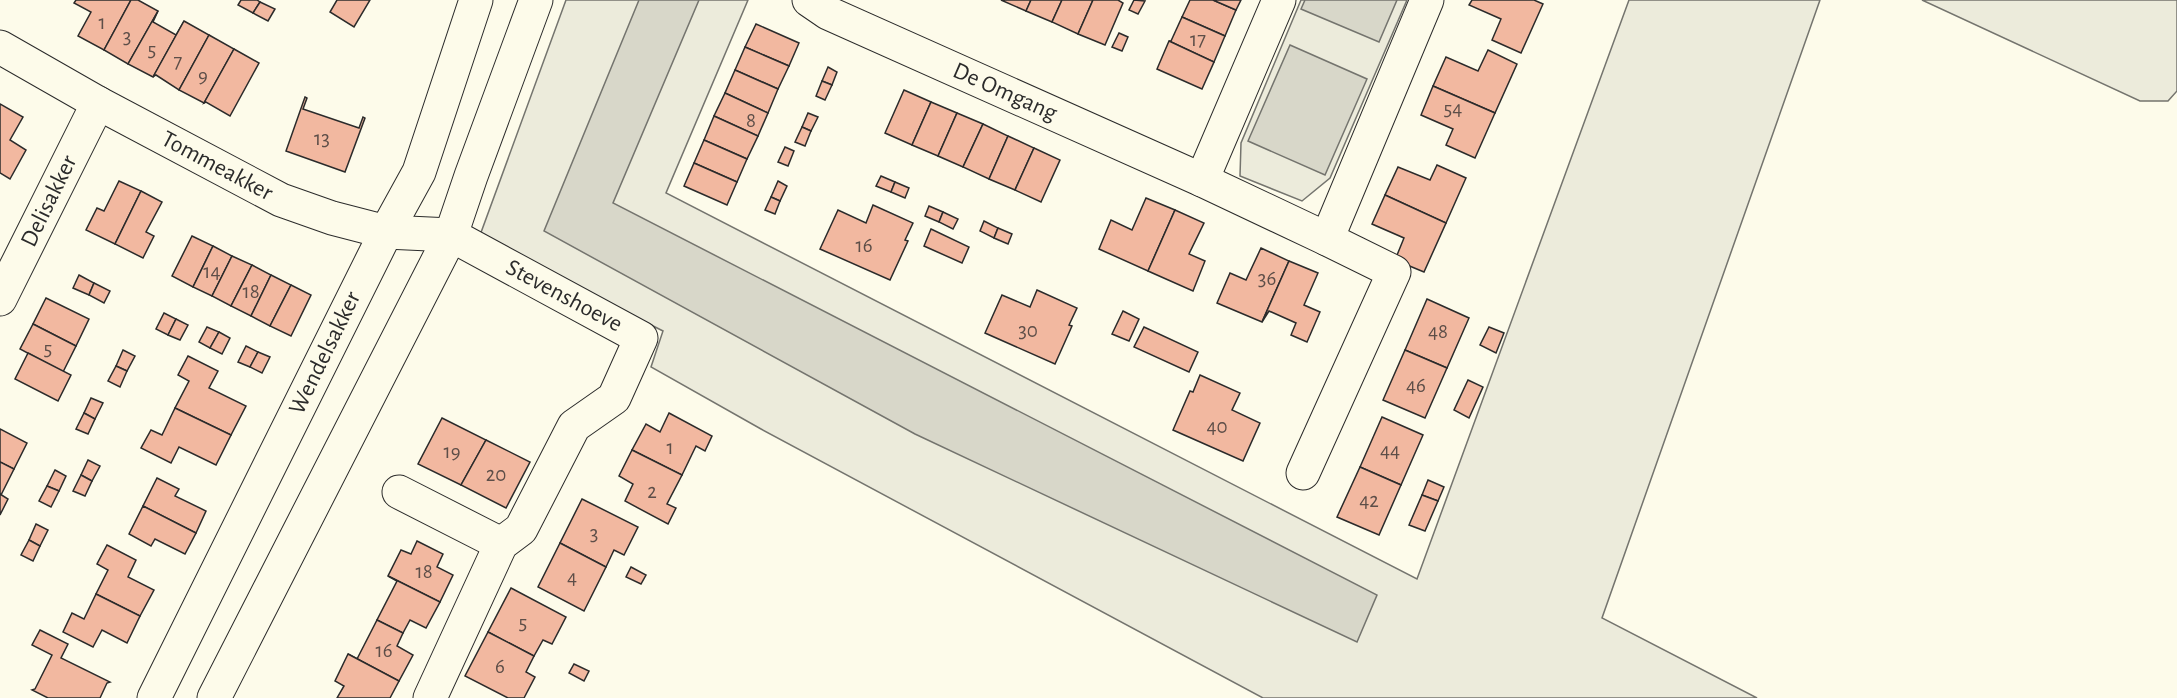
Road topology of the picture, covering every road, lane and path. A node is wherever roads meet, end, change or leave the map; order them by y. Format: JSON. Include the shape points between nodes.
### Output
{"nodes":[{"id":1,"x":476,"y":0,"type":"edge"},
{"id":2,"x":536,"y":0,"type":"edge"},
{"id":3,"x":809,"y":0,"type":"edge"},
{"id":4,"x":1279,"y":0,"type":"edge"},
{"id":5,"x":1427,"y":0,"type":"edge"},
{"id":6,"x":0,"y":47,"type":"edge"},
{"id":7,"x":98,"y":103,"type":"junction"},
{"id":8,"x":1202,"y":180,"type":"junction"},
{"id":9,"x":386,"y":232,"type":"junction"},
{"id":10,"x":451,"y":235,"type":"junction"},
{"id":11,"x":1327,"y":239,"type":"junction"},
{"id":12,"x":0,"y":299,"type":"edge"},
{"id":13,"x":1303,"y":472,"type":"dead end"},
{"id":14,"x":399,"y":492,"type":"dead end"},
{"id":15,"x":501,"y":544,"type":"junction"},
{"id":16,"x":154,"y":698,"type":"edge"},
{"id":17,"x":213,"y":698,"type":"edge"},
{"id":18,"x":430,"y":698,"type":"edge"}],
"edges":[{"from":1,"to":9,"type":"street","name":"Wendelsakker","via":[[419,172]]},
{"from":2,"to":10,"type":"street"},
{"from":3,"to":8,"type":"street","name":"De Omgang","via":[[828,13]]},
{"from":4,"to":8,"type":"street"},
{"from":5,"to":11,"type":"street"},
{"from":6,"to":7,"type":"street","name":"Tommeakker"},
{"from":7,"to":9,"type":"street","name":"Tommeakker","via":[[281,201]]},
{"from":7,"to":12,"type":"street","name":"Delisakker"},
{"from":8,"to":11,"type":"street","name":"De Omgang"},
{"from":9,"to":10,"type":"street","name":"Tommeakker"},
{"from":9,"to":16,"type":"street","name":"Wendelsakker"},
{"from":10,"to":15,"type":"street","name":"Stevenshoeve","via":[[641,338],[614,398],[574,426],[521,529]]},
{"from":10,"to":17,"type":"street"},
{"from":11,"to":13,"type":"street","name":"De Omgang","via":[[1394,272]]},
{"from":14,"to":15,"type":"street"},
{"from":15,"to":18,"type":"street","name":"Stevenshoeve"}]}
